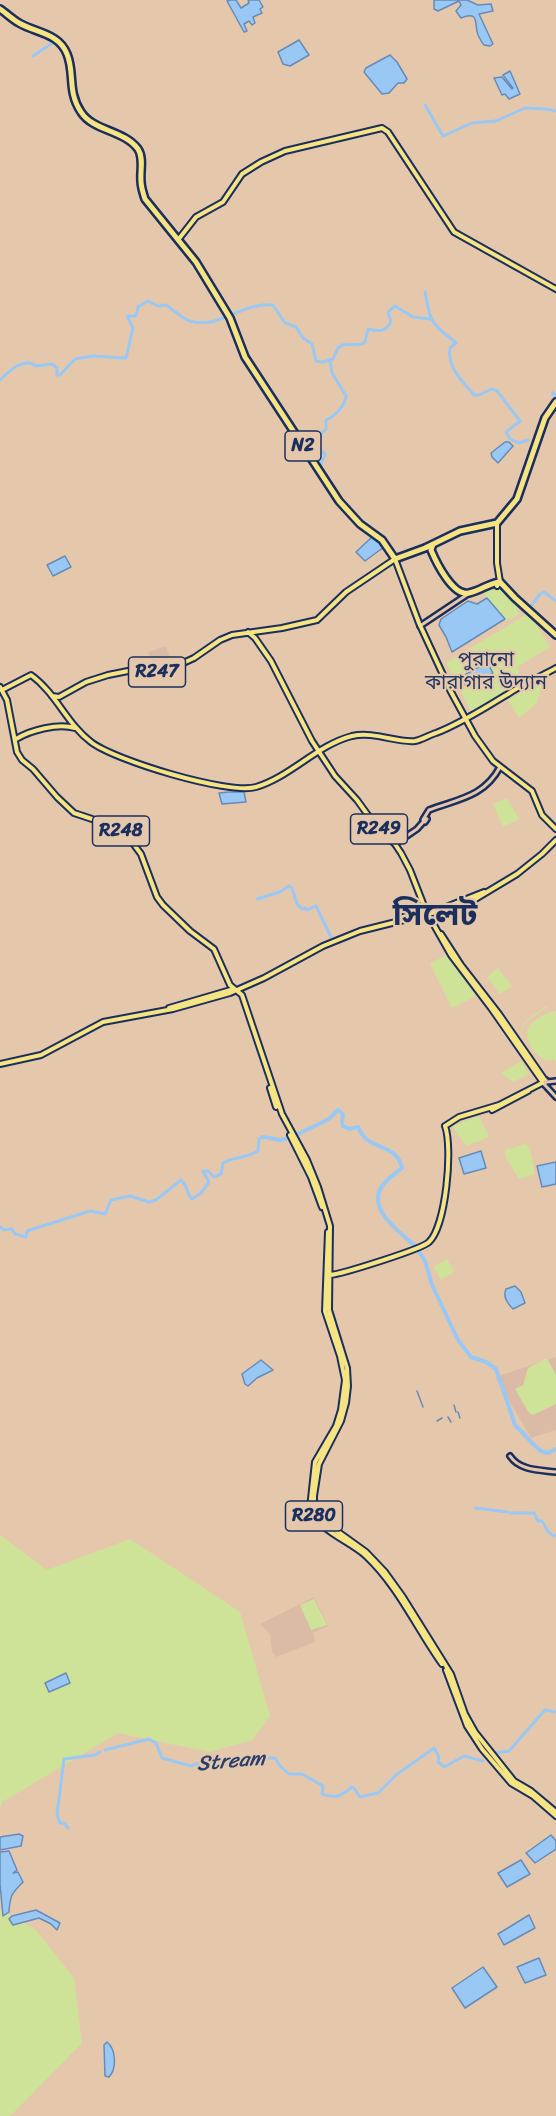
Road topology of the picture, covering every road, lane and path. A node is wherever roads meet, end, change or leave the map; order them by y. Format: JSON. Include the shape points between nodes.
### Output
{"nodes":[{"id":1,"x":0,"y":9,"type":"edge"},
{"id":2,"x":178,"y":241,"type":"junction"},
{"id":3,"x":556,"y":289,"type":"edge"},
{"id":4,"x":556,"y":402,"type":"edge"},
{"id":5,"x":556,"y":407,"type":"edge"},
{"id":6,"x":499,"y":521,"type":"junction"},
{"id":7,"x":430,"y":548,"type":"junction"},
{"id":8,"x":395,"y":559,"type":"junction"},
{"id":9,"x":498,"y":582,"type":"junction"},
{"id":10,"x":470,"y":593,"type":"junction"},
{"id":11,"x":420,"y":626,"type":"junction"},
{"id":12,"x":257,"y":631,"type":"junction"},
{"id":13,"x":248,"y":632,"type":"junction"},
{"id":14,"x":556,"y":633,"type":"edge"},
{"id":15,"x":255,"y":638,"type":"junction"},
{"id":16,"x":556,"y":668,"type":"edge"},
{"id":17,"x":1,"y":688,"type":"edge"},
{"id":18,"x":51,"y":696,"type":"junction"},
{"id":19,"x":62,"y":696,"type":"junction"},
{"id":20,"x":60,"y":707,"type":"junction"},
{"id":21,"x":66,"y":716,"type":"junction"},
{"id":22,"x":466,"y":719,"type":"junction"},
{"id":23,"x":62,"y":726,"type":"junction"},
{"id":24,"x":76,"y":728,"type":"junction"},
{"id":25,"x":14,"y":732,"type":"junction"},
{"id":26,"x":23,"y":735,"type":"junction"},
{"id":27,"x":16,"y":740,"type":"junction"},
{"id":28,"x":319,"y":751,"type":"junction"},
{"id":29,"x":500,"y":767,"type":"junction"},
{"id":30,"x":556,"y":829,"type":"edge"},
{"id":31,"x":556,"y":838,"type":"edge"},
{"id":32,"x":395,"y":844,"type":"junction"},
{"id":33,"x":427,"y":913,"type":"junction"},
{"id":34,"x":236,"y":989,"type":"junction"},
{"id":35,"x":0,"y":1064,"type":"edge"},
{"id":36,"x":556,"y":1081,"type":"edge"},
{"id":37,"x":544,"y":1082,"type":"junction"},
{"id":38,"x":556,"y":1097,"type":"edge"},
{"id":39,"x":328,"y":1276,"type":"junction"},
{"id":40,"x":510,"y":1456,"type":"dead end"},
{"id":41,"x":556,"y":1472,"type":"edge"},
{"id":42,"x":556,"y":1814,"type":"edge"}],
"edges":[{"from":1,"to":2,"type":"highway","number":"N2","via":[[62,46],[68,55],[72,93],[81,114],[138,150],[145,199]]},
{"from":2,"to":3,"type":"main road","via":[[196,217],[222,202],[242,174],[261,162],[285,151],[382,128],[454,232]]},
{"from":2,"to":8,"type":"highway","number":"N2","via":[[229,315],[245,357],[339,501],[382,540]]},
{"from":4,"to":6,"type":"highway","via":[[545,418],[517,499]]},
{"from":5,"to":6,"type":"highway","via":[[519,502]]},
{"from":6,"to":7,"type":"highway","via":[[460,531]]},
{"from":6,"to":9,"type":"main road"},
{"from":7,"to":8,"type":"highway"},
{"from":7,"to":10,"type":"highway","via":[[454,588],[462,594]]},
{"from":8,"to":11,"type":"main road"},
{"from":8,"to":12,"type":"main road","via":[[346,592],[317,620]]},
{"from":9,"to":10,"type":"highway"},
{"from":9,"to":14,"type":"highway"},
{"from":10,"to":11,"type":"street"},
{"from":11,"to":22,"type":"main road"},
{"from":12,"to":13,"type":"main road"},
{"from":12,"to":15,"type":"main road"},
{"from":13,"to":15,"type":"main road","number":"R249"},
{"from":13,"to":19,"type":"main road","number":"R247","via":[[226,637],[168,669],[108,675]]},
{"from":15,"to":28,"type":"main road","number":"R249"},
{"from":16,"to":22,"type":"main road"},
{"from":17,"to":18,"type":"main road","via":[[31,675]]},
{"from":17,"to":25,"type":"main road","number":"R248"},
{"from":18,"to":19,"type":"main road","number":"R247"},
{"from":18,"to":20,"type":"main road"},
{"from":19,"to":20,"type":"main road"},
{"from":20,"to":21,"type":"main road"},
{"from":21,"to":23,"type":"main road"},
{"from":21,"to":24,"type":"main road"},
{"from":22,"to":28,"type":"main road","via":[[417,741],[355,735]]},
{"from":22,"to":29,"type":"main road","via":[[483,750]]},
{"from":23,"to":24,"type":"main road"},
{"from":23,"to":26,"type":"main road"},
{"from":24,"to":28,"type":"main road","via":[[111,755],[220,786],[258,786]]},
{"from":25,"to":26,"type":"main road"},
{"from":25,"to":27,"type":"main road","number":"R248"},
{"from":26,"to":27,"type":"main road"},
{"from":27,"to":34,"type":"main road","number":"R248","via":[[22,760],[74,813],[118,829],[133,841],[157,897],[214,949],[230,985]]},
{"from":28,"to":32,"type":"main road","number":"R249","via":[[378,829]]},
{"from":29,"to":30,"type":"main road","via":[[532,791],[542,815]]},
{"from":29,"to":32,"type":"street","via":[[492,781],[459,801],[429,810],[417,829]]},
{"from":31,"to":33,"type":"main road","via":[[507,879],[471,900]]},
{"from":32,"to":33,"type":"main road","number":"R249"},
{"from":33,"to":34,"type":"main road","via":[[333,939]]},
{"from":33,"to":37,"type":"main road"},
{"from":34,"to":35,"type":"main road","via":[[103,1022],[41,1055]]},
{"from":34,"to":39,"type":"main road","number":"R280","via":[[277,1110],[318,1187],[329,1219]]},
{"from":36,"to":37,"type":"street"},
{"from":37,"to":38,"type":"street"},
{"from":37,"to":39,"type":"main road","via":[[495,1109],[445,1126],[446,1188],[443,1210],[431,1241],[412,1252]]},
{"from":39,"to":42,"type":"main road","number":"R280","via":[[329,1310],[347,1368],[348,1386],[340,1421],[318,1464],[314,1507],[320,1519],[366,1556],[399,1595],[446,1671],[467,1726],[482,1749],[511,1783]]},
{"from":40,"to":41,"type":"street","via":[[513,1464]]}]}
